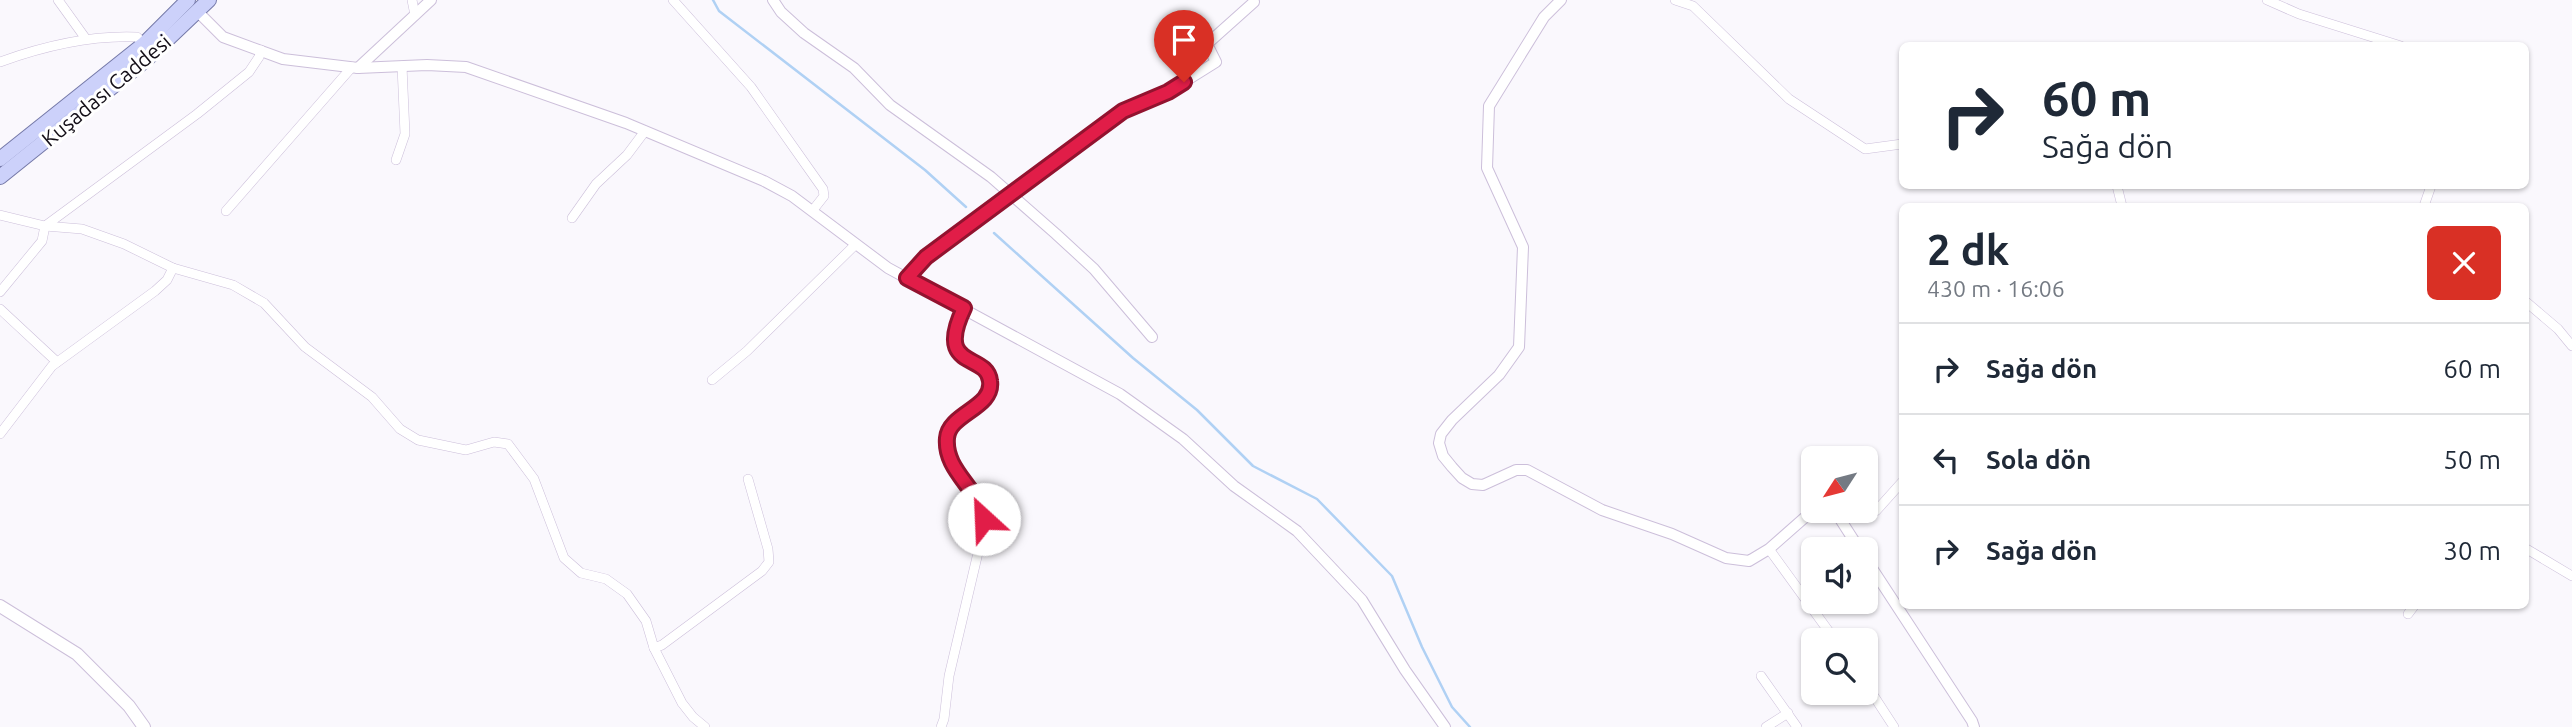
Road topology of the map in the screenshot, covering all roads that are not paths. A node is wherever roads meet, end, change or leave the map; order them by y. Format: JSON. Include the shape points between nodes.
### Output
{"nodes":[{"id":1,"x":58,"y":0,"type":"edge"},
{"id":2,"x":209,"y":0,"type":"edge"},
{"id":3,"x":412,"y":0,"type":"edge"},
{"id":4,"x":431,"y":0,"type":"edge"},
{"id":5,"x":673,"y":0,"type":"edge"},
{"id":6,"x":774,"y":0,"type":"edge"},
{"id":7,"x":1562,"y":0,"type":"edge"},
{"id":8,"x":1675,"y":0,"type":"edge"},
{"id":9,"x":2267,"y":0,"type":"edge"},
{"id":10,"x":1254,"y":2,"type":"dead end"},
{"id":11,"x":192,"y":6,"type":"edge"},
{"id":12,"x":415,"y":15,"type":"junction"},
{"id":13,"x":86,"y":39,"type":"junction"},
{"id":14,"x":2388,"y":42,"type":"edge"},
{"id":15,"x":144,"y":44,"type":"junction"},
{"id":16,"x":261,"y":51,"type":"junction"},
{"id":17,"x":0,"y":62,"type":"edge"},
{"id":18,"x":402,"y":66,"type":"junction"},
{"id":19,"x":355,"y":67,"type":"junction"},
{"id":20,"x":645,"y":131,"type":"junction"},
{"id":21,"x":1899,"y":145,"type":"edge"},
{"id":22,"x":0,"y":159,"type":"edge"},
{"id":23,"x":396,"y":160,"type":"dead end"},
{"id":24,"x":0,"y":177,"type":"edge"},
{"id":25,"x":1009,"y":195,"type":"junction"},
{"id":26,"x":813,"y":210,"type":"junction"},
{"id":27,"x":226,"y":211,"type":"dead end"},
{"id":28,"x":0,"y":215,"type":"edge"},
{"id":29,"x":572,"y":218,"type":"dead end"},
{"id":30,"x":45,"y":226,"type":"junction"},
{"id":31,"x":856,"y":244,"type":"junction"},
{"id":32,"x":173,"y":268,"type":"junction"},
{"id":33,"x":907,"y":278,"type":"junction"},
{"id":34,"x":0,"y":292,"type":"edge"},
{"id":35,"x":2529,"y":305,"type":"edge"},
{"id":36,"x":964,"y":308,"type":"junction"},
{"id":37,"x":0,"y":309,"type":"edge"},
{"id":38,"x":1152,"y":337,"type":"dead end"},
{"id":39,"x":2572,"y":346,"type":"edge"},
{"id":40,"x":57,"y":362,"type":"junction"},
{"id":41,"x":712,"y":380,"type":"dead end"},
{"id":42,"x":0,"y":434,"type":"edge"},
{"id":43,"x":748,"y":479,"type":"dead end"},
{"id":44,"x":1899,"y":485,"type":"edge"},
{"id":45,"x":1878,"y":509,"type":"edge"},
{"id":46,"x":1801,"y":521,"type":"edge"},
{"id":47,"x":1769,"y":549,"type":"junction"},
{"id":48,"x":2529,"y":550,"type":"edge"},
{"id":49,"x":2572,"y":576,"type":"edge"},
{"id":50,"x":1878,"y":577,"type":"edge"},
{"id":51,"x":0,"y":606,"type":"edge"},
{"id":52,"x":1826,"y":628,"type":"edge"},
{"id":53,"x":654,"y":648,"type":"junction"},
{"id":54,"x":1761,"y":676,"type":"dead end"},
{"id":55,"x":1878,"y":702,"type":"edge"},
{"id":56,"x":1788,"y":713,"type":"junction"},
{"id":57,"x":144,"y":727,"type":"edge"},
{"id":58,"x":705,"y":727,"type":"edge"},
{"id":59,"x":941,"y":727,"type":"edge"},
{"id":60,"x":1445,"y":727,"type":"edge"},
{"id":61,"x":1766,"y":727,"type":"edge"},
{"id":62,"x":1797,"y":727,"type":"edge"},
{"id":63,"x":1894,"y":727,"type":"edge"},
{"id":64,"x":1974,"y":727,"type":"edge"}],
"edges":[{"from":1,"to":13,"type":"street"},
{"from":2,"to":11,"type":"main road","name":"Kuşadası Caddesi"},
{"from":3,"to":12,"type":"street"},
{"from":4,"to":12,"type":"street"},
{"from":5,"to":26,"type":"street","via":[[751,87],[823,188],[824,196]]},
{"from":6,"to":25,"type":"street","via":[[780,12],[854,68],[890,105]]},
{"from":7,"to":47,"type":"street","via":[[1544,17],[1489,106],[1487,168],[1523,247],[1519,347],[1499,375],[1441,435],[1443,456],[1472,484],[1483,485],[1516,470],[1527,470],[1602,510],[1726,558],[1749,561]]},
{"from":8,"to":21,"type":"street","via":[[1693,6],[1789,99],[1865,149]]},
{"from":9,"to":14,"type":"street"},
{"from":10,"to":25,"type":"street","via":[[1207,44],[1216,62],[1168,92],[1123,111]]},
{"from":11,"to":15,"type":"main road","name":"Kuşadası Caddesi"},
{"from":11,"to":16,"type":"street","via":[[223,37]]},
{"from":11,"to":24,"type":"main road","name":"Kuşadası Caddesi","via":[[147,59]]},
{"from":12,"to":19,"type":"street"},
{"from":13,"to":15,"type":"street","via":[[137,37]]},
{"from":13,"to":17,"type":"street"},
{"from":15,"to":22,"type":"main road","name":"Kuşadası Caddesi"},
{"from":16,"to":19,"type":"street","via":[[284,59]]},
{"from":16,"to":30,"type":"street","via":[[249,72]]},
{"from":18,"to":19,"type":"street"},
{"from":18,"to":20,"type":"street","via":[[466,67]]},
{"from":18,"to":23,"type":"street","via":[[405,134]]},
{"from":19,"to":27,"type":"street"},
{"from":20,"to":26,"type":"street","via":[[764,181]]},
{"from":20,"to":29,"type":"street"},
{"from":25,"to":33,"type":"street","via":[[926,257]]},
{"from":25,"to":38,"type":"street","via":[[1094,269]]},
{"from":26,"to":31,"type":"street"},
{"from":28,"to":30,"type":"street"},
{"from":30,"to":32,"type":"street","via":[[82,229]]},
{"from":30,"to":34,"type":"street","via":[[42,241]]},
{"from":31,"to":33,"type":"street"},
{"from":31,"to":41,"type":"street"},
{"from":32,"to":40,"type":"street","via":[[155,291]]},
{"from":32,"to":53,"type":"street","via":[[233,285],[264,303],[305,347],[372,397],[400,429],[418,440],[466,450],[494,442],[509,444],[534,479],[564,558],[581,573],[606,579],[627,594],[646,621]]},
{"from":33,"to":36,"type":"street"},
{"from":35,"to":39,"type":"street"},
{"from":36,"to":59,"type":"street","via":[[955,327],[956,347],[985,371],[991,383],[986,396],[951,425],[947,451],[977,498],[984,519]]},
{"from":36,"to":60,"type":"street","via":[[1120,394],[1297,531],[1362,600]]},
{"from":37,"to":40,"type":"street"},
{"from":40,"to":42,"type":"street"},
{"from":43,"to":53,"type":"street","via":[[769,562]]},
{"from":44,"to":45,"type":"street"},
{"from":46,"to":47,"type":"street"},
{"from":47,"to":52,"type":"street"},
{"from":48,"to":49,"type":"street"},
{"from":50,"to":64,"type":"street"},
{"from":51,"to":57,"type":"main road","via":[[77,654]]},
{"from":53,"to":58,"type":"street","via":[[682,703]]},
{"from":54,"to":56,"type":"street"},
{"from":55,"to":63,"type":"street"},
{"from":56,"to":61,"type":"street"},
{"from":56,"to":62,"type":"street"}]}
